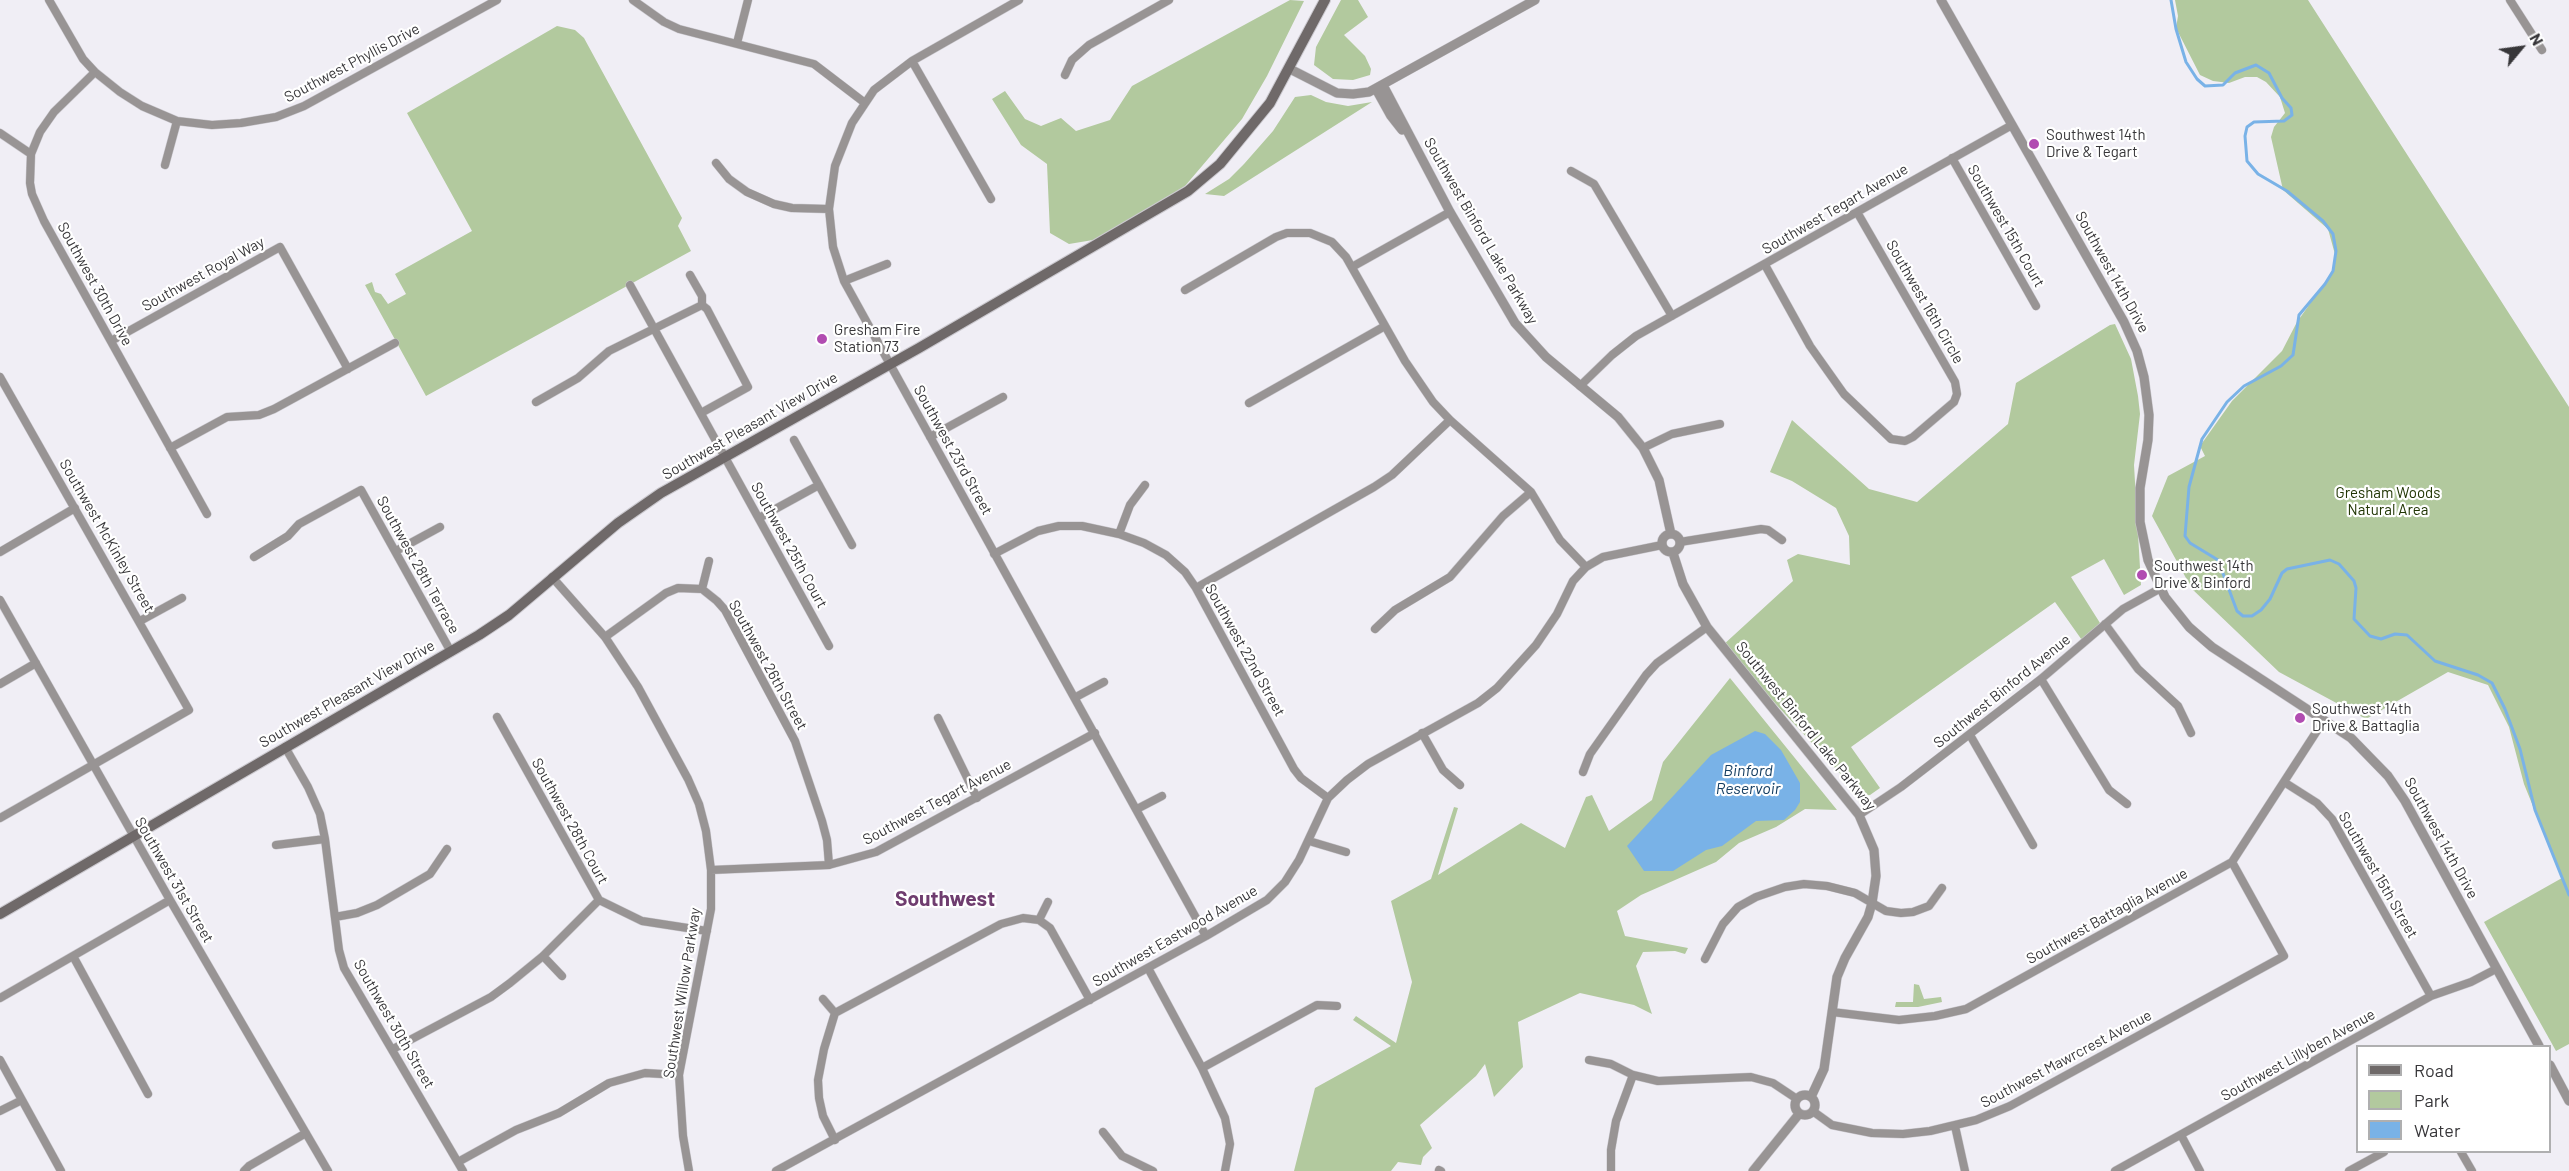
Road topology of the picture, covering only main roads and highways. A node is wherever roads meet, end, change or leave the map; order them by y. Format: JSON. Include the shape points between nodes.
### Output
{"nodes":[{"id":1,"x":1325,"y":0,"type":"edge"},
{"id":2,"x":0,"y":914,"type":"edge"}],
"edges":[{"from":1,"to":2,"type":"main road","name":"Southwest Pleasant View Drive","via":[[1275,96],[1220,164],[1188,191],[632,512],[500,621]]}]}
